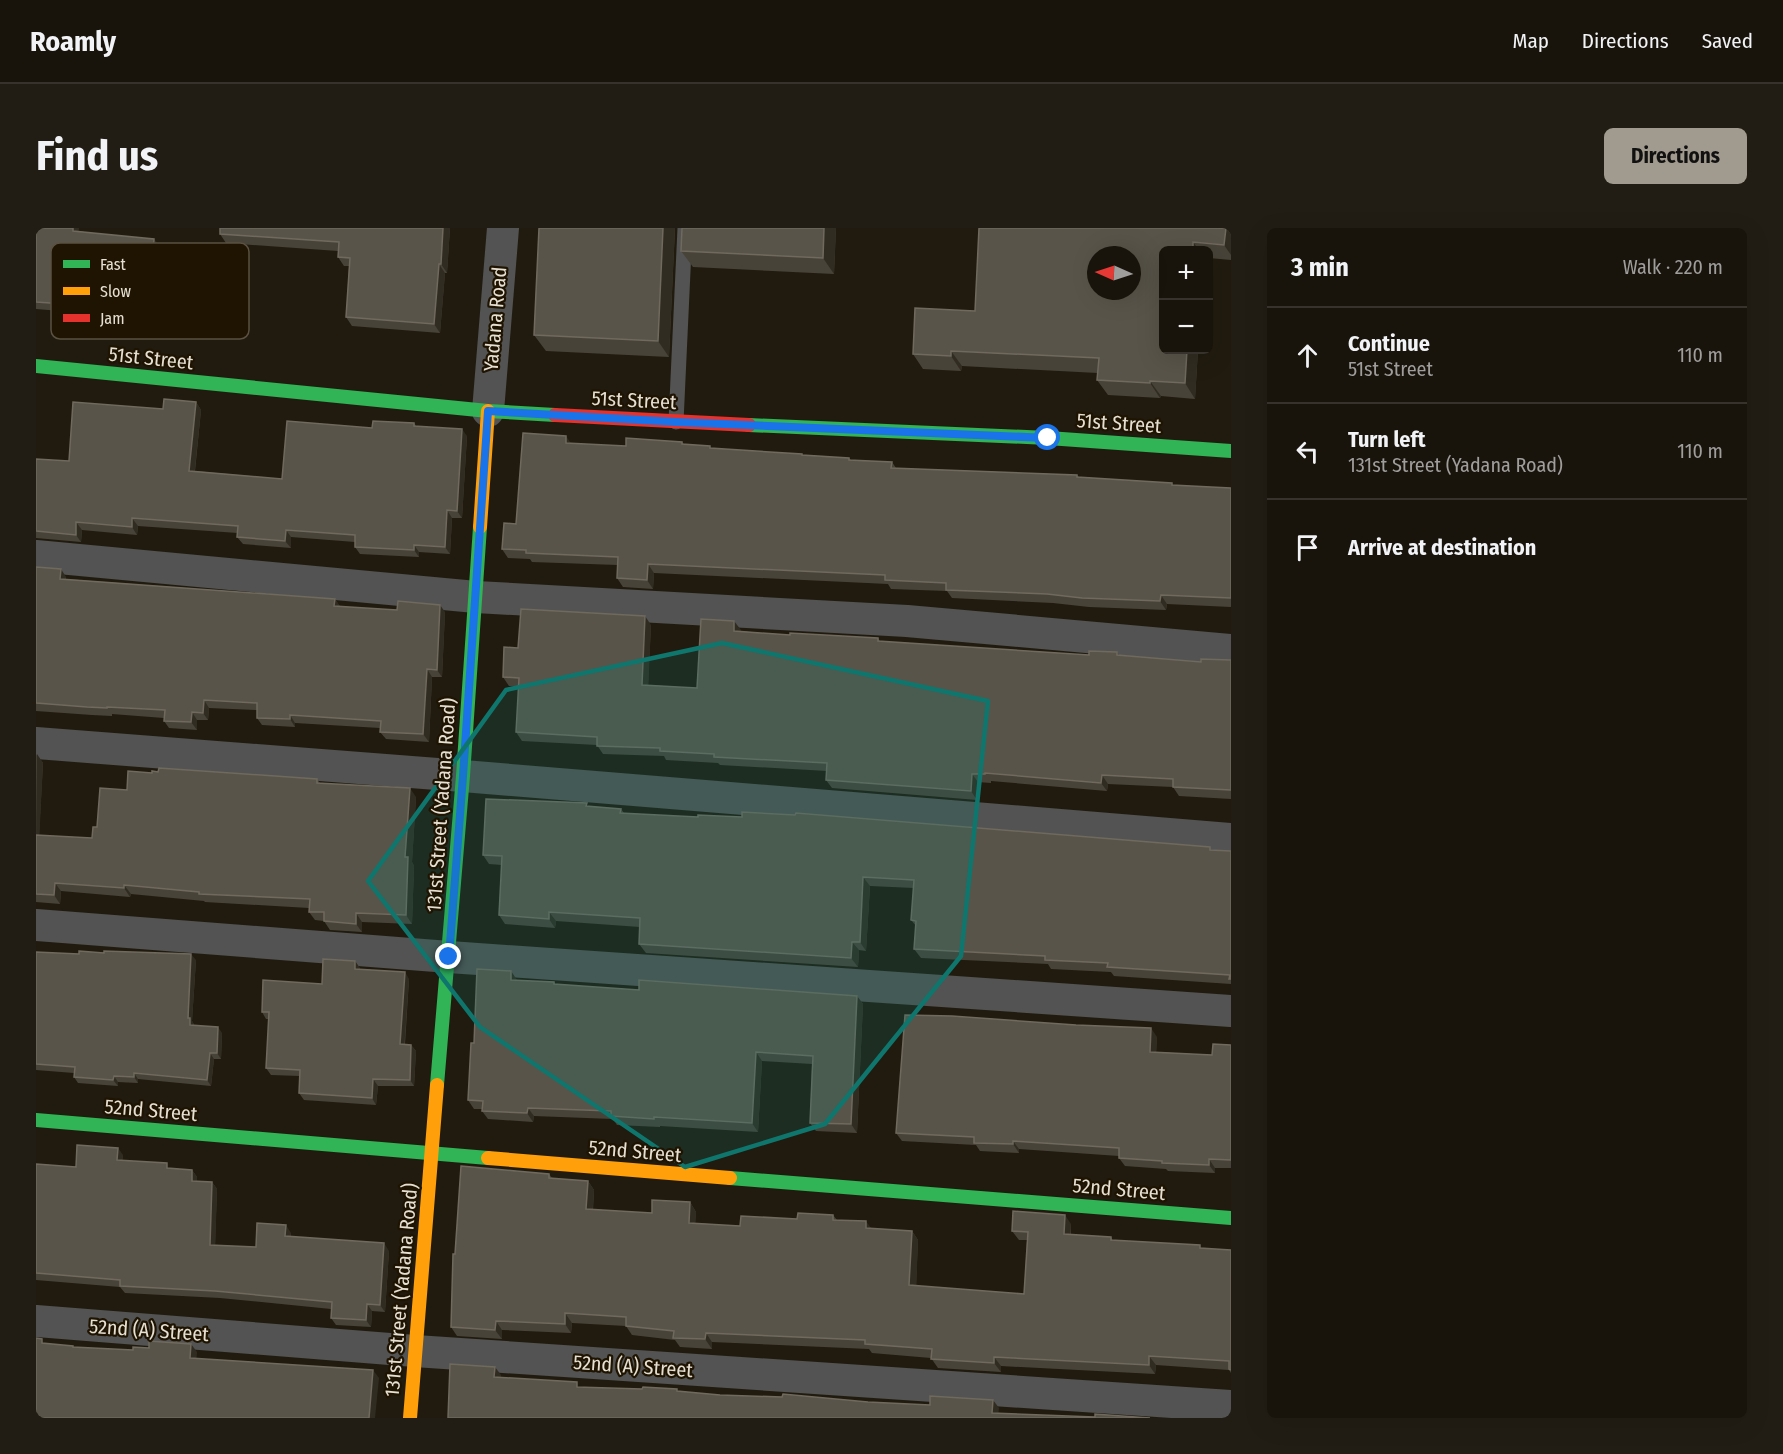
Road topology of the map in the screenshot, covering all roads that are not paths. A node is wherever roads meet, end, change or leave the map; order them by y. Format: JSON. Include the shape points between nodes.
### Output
{"nodes":[{"id":1,"x":503,"y":228,"type":"edge"},
{"id":2,"x":685,"y":228,"type":"edge"},
{"id":3,"x":36,"y":366,"type":"edge"},
{"id":4,"x":488,"y":411,"type":"junction"},
{"id":5,"x":676,"y":422,"type":"junction"},
{"id":6,"x":1231,"y":451,"type":"edge"},
{"id":7,"x":36,"y":556,"type":"edge"},
{"id":8,"x":476,"y":597,"type":"junction"},
{"id":9,"x":1231,"y":650,"type":"edge"},
{"id":10,"x":36,"y":743,"type":"edge"},
{"id":11,"x":463,"y":776,"type":"junction"},
{"id":12,"x":1231,"y":839,"type":"edge"},
{"id":13,"x":36,"y":924,"type":"edge"},
{"id":14,"x":449,"y":957,"type":"junction"},
{"id":15,"x":1231,"y":1011,"type":"edge"},
{"id":16,"x":36,"y":1120,"type":"edge"},
{"id":17,"x":432,"y":1154,"type":"junction"},
{"id":18,"x":1231,"y":1218,"type":"edge"},
{"id":19,"x":36,"y":1322,"type":"edge"},
{"id":20,"x":415,"y":1351,"type":"junction"},
{"id":21,"x":1231,"y":1406,"type":"edge"},
{"id":22,"x":410,"y":1418,"type":"edge"}],
"edges":[{"from":1,"to":4,"type":"street","name":"Yadana Road"},
{"from":2,"to":5,"type":"lane"},
{"from":3,"to":4,"type":"street","name":"51st Street"},
{"from":4,"to":5,"type":"street","name":"51st Street"},
{"from":4,"to":8,"type":"street","name":"131st Street (Yadana Road)"},
{"from":5,"to":6,"type":"street","name":"51st Street","via":[[1048,438]]},
{"from":7,"to":8,"type":"street"},
{"from":8,"to":9,"type":"street","via":[[907,621]]},
{"from":8,"to":11,"type":"street","name":"131st Street (Yadana Road)"},
{"from":10,"to":11,"type":"street"},
{"from":11,"to":12,"type":"street"},
{"from":11,"to":14,"type":"street","name":"131st Street (Yadana Road)"},
{"from":13,"to":14,"type":"street"},
{"from":14,"to":15,"type":"street"},
{"from":14,"to":17,"type":"street","name":"131st Street (Yadana Road)"},
{"from":16,"to":17,"type":"street","name":"52nd Street"},
{"from":17,"to":18,"type":"street","name":"52nd Street"},
{"from":17,"to":20,"type":"street","name":"131st Street (Yadana Road)"},
{"from":19,"to":20,"type":"street","name":"52nd (A) Street"},
{"from":20,"to":21,"type":"street","name":"52nd (A) Street"},
{"from":20,"to":22,"type":"street","name":"131st Street (Yadana Road)"}]}
